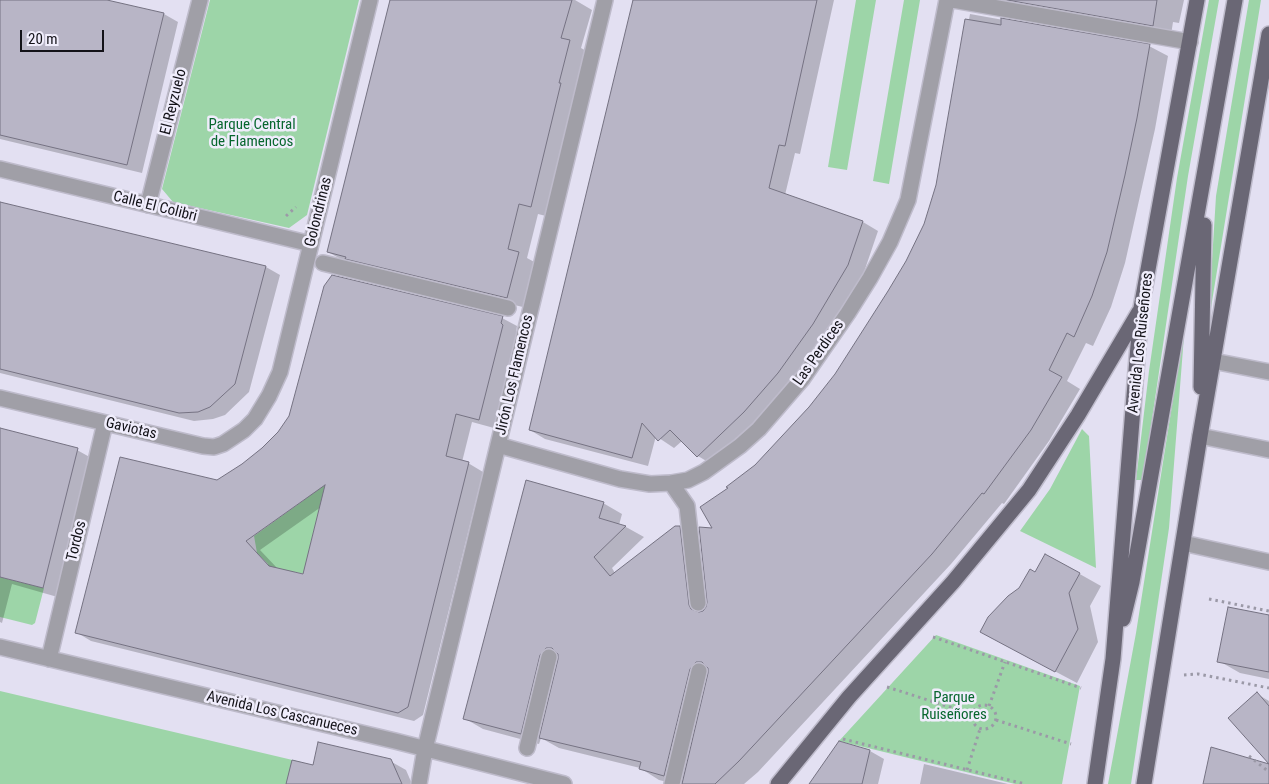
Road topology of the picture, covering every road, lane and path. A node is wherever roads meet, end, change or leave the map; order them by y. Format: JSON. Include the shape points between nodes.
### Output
{"nodes":[{"id":1,"x":200,"y":0,"type":"edge"},
{"id":2,"x":370,"y":0,"type":"edge"},
{"id":3,"x":604,"y":0,"type":"edge"},
{"id":4,"x":947,"y":0,"type":"edge"},
{"id":5,"x":953,"y":0,"type":"edge"},
{"id":6,"x":1197,"y":0,"type":"edge"},
{"id":7,"x":1235,"y":0,"type":"edge"},
{"id":8,"x":1269,"y":34,"type":"edge"},
{"id":9,"x":1190,"y":42,"type":"junction"},
{"id":10,"x":1266,"y":73,"type":"edge"},
{"id":11,"x":0,"y":169,"type":"edge"},
{"id":12,"x":1205,"y":178,"type":"junction"},
{"id":13,"x":148,"y":205,"type":"junction"},
{"id":14,"x":311,"y":244,"type":"junction"},
{"id":15,"x":323,"y":263,"type":"dead end"},
{"id":16,"x":508,"y":308,"type":"dead end"},
{"id":17,"x":1141,"y":308,"type":"junction"},
{"id":18,"x":1213,"y":361,"type":"junction"},
{"id":19,"x":1269,"y":372,"type":"edge"},
{"id":20,"x":0,"y":398,"type":"edge"},
{"id":21,"x":255,"y":419,"type":"joint"},
{"id":22,"x":105,"y":423,"type":"junction"},
{"id":23,"x":1200,"y":436,"type":"junction"},
{"id":24,"x":498,"y":445,"type":"junction"},
{"id":25,"x":1269,"y":450,"type":"edge"},
{"id":26,"x":671,"y":483,"type":"junction"},
{"id":27,"x":1183,"y":543,"type":"junction"},
{"id":28,"x":1269,"y":562,"type":"edge"},
{"id":29,"x":1208,"y":599,"type":"dead end"},
{"id":30,"x":698,"y":602,"type":"dead end"},
{"id":31,"x":1269,"y":611,"type":"edge"},
{"id":32,"x":931,"y":636,"type":"dead end"},
{"id":33,"x":0,"y":647,"type":"edge"},
{"id":34,"x":549,"y":657,"type":"dead end"},
{"id":35,"x":49,"y":659,"type":"junction"},
{"id":36,"x":1114,"y":659,"type":"junction"},
{"id":37,"x":1005,"y":662,"type":"junction"},
{"id":38,"x":699,"y":672,"type":"dead end"},
{"id":39,"x":1162,"y":677,"type":"junction"},
{"id":40,"x":885,"y":686,"type":"dead end"},
{"id":41,"x":1081,"y":688,"type":"dead end"},
{"id":42,"x":1269,"y":688,"type":"edge"},
{"id":43,"x":989,"y":706,"type":"junction"},
{"id":44,"x":972,"y":714,"type":"junction"},
{"id":45,"x":996,"y":720,"type":"junction"},
{"id":46,"x":980,"y":729,"type":"junction"},
{"id":47,"x":838,"y":738,"type":"dead end"},
{"id":48,"x":1071,"y":744,"type":"dead end"},
{"id":49,"x":527,"y":748,"type":"dead end"},
{"id":50,"x":425,"y":750,"type":"junction"},
{"id":51,"x":1249,"y":756,"type":"dead end"},
{"id":52,"x":967,"y":770,"type":"junction"},
{"id":53,"x":1269,"y":772,"type":"edge"},
{"id":54,"x":419,"y":784,"type":"edge"},
{"id":55,"x":564,"y":784,"type":"edge"},
{"id":56,"x":672,"y":784,"type":"edge"},
{"id":57,"x":778,"y":784,"type":"edge"},
{"id":58,"x":1025,"y":784,"type":"edge"},
{"id":59,"x":1094,"y":784,"type":"edge"},
{"id":60,"x":1144,"y":784,"type":"edge"}],
"edges":[{"from":1,"to":13,"type":"street","name":"El Reyzuelo"},
{"from":2,"to":14,"type":"street","name":"Golondrinas"},
{"from":3,"to":24,"type":"street","name":"Jirón Los Flamencos"},
{"from":4,"to":26,"type":"street","name":"Las Perdices","via":[[908,200],[870,278],[804,378],[759,429],[704,472],[688,480]]},
{"from":5,"to":9,"type":"street"},
{"from":6,"to":9,"type":"main road","name":"Avenida Los Ruiseñores"},
{"from":7,"to":12,"type":"main road","name":"Avenida Los Ruiseñores"},
{"from":8,"to":10,"type":"main road","name":"Avenida Los Ruiseñores"},
{"from":9,"to":17,"type":"main road","name":"Avenida Los Ruiseñores"},
{"from":10,"to":18,"type":"main road","name":"Avenida Los Ruiseñores"},
{"from":11,"to":13,"type":"street","name":"Calle El Colibri"},
{"from":12,"to":23,"type":"main road","name":"Avenida Los Ruiseñores"},
{"from":12,"to":36,"type":"main road","name":"Avenida Los Ruiseñores","via":[[1132,582]]},
{"from":13,"to":14,"type":"street","name":"Calle El Colibri"},
{"from":14,"to":21,"type":"street","name":"Golondrinas","via":[[280,372]]},
{"from":15,"to":16,"type":"street"},
{"from":17,"to":36,"type":"main road","name":"Avenida Los Ruiseñores"},
{"from":17,"to":57,"type":"main road","via":[[1029,490]]},
{"from":18,"to":19,"type":"street"},
{"from":18,"to":23,"type":"main road","name":"Avenida Los Ruiseñores"},
{"from":20,"to":22,"type":"street","name":"Gaviotas"},
{"from":21,"to":22,"type":"street","name":"Gaviotas","via":[[230,440],[214,446]]},
{"from":22,"to":35,"type":"street","name":"Tordos"},
{"from":23,"to":25,"type":"street"},
{"from":23,"to":27,"type":"main road","name":"Avenida Los Ruiseñores"},
{"from":24,"to":26,"type":"street","name":"Las Perdices","via":[[620,479],[650,484]]},
{"from":24,"to":50,"type":"street","name":"Jirón Los Flamencos"},
{"from":26,"to":30,"type":"street","via":[[687,506]]},
{"from":27,"to":28,"type":"street"},
{"from":27,"to":39,"type":"main road","name":"Avenida Los Ruiseñores"},
{"from":29,"to":31,"type":"path"},
{"from":32,"to":37,"type":"path"},
{"from":33,"to":35,"type":"street","name":"Avenida Los Cascanueces"},
{"from":34,"to":49,"type":"street"},
{"from":35,"to":50,"type":"street","name":"Avenida Los Cascanueces"},
{"from":36,"to":59,"type":"main road","name":"Avenida Los Ruiseñores"},
{"from":37,"to":41,"type":"path"},
{"from":37,"to":43,"type":"path"},
{"from":38,"to":56,"type":"street"},
{"from":39,"to":42,"type":"path","via":[[1198,674]]},
{"from":39,"to":60,"type":"main road","name":"Avenida Los Ruiseñores"},
{"from":40,"to":44,"type":"path"},
{"from":43,"to":44,"type":"path","via":[[979,706]]},
{"from":43,"to":45,"type":"path","via":[[995,712]]},
{"from":44,"to":46,"type":"path","via":[[973,723]]},
{"from":45,"to":46,"type":"path","via":[[990,728]]},
{"from":45,"to":48,"type":"path"},
{"from":46,"to":52,"type":"path"},
{"from":47,"to":52,"type":"path"},
{"from":50,"to":54,"type":"street","name":"Jirón Los Flamencos"},
{"from":50,"to":55,"type":"street","name":"Avenida Los Cascanueces"},
{"from":51,"to":53,"type":"path"},
{"from":52,"to":58,"type":"path"}]}
